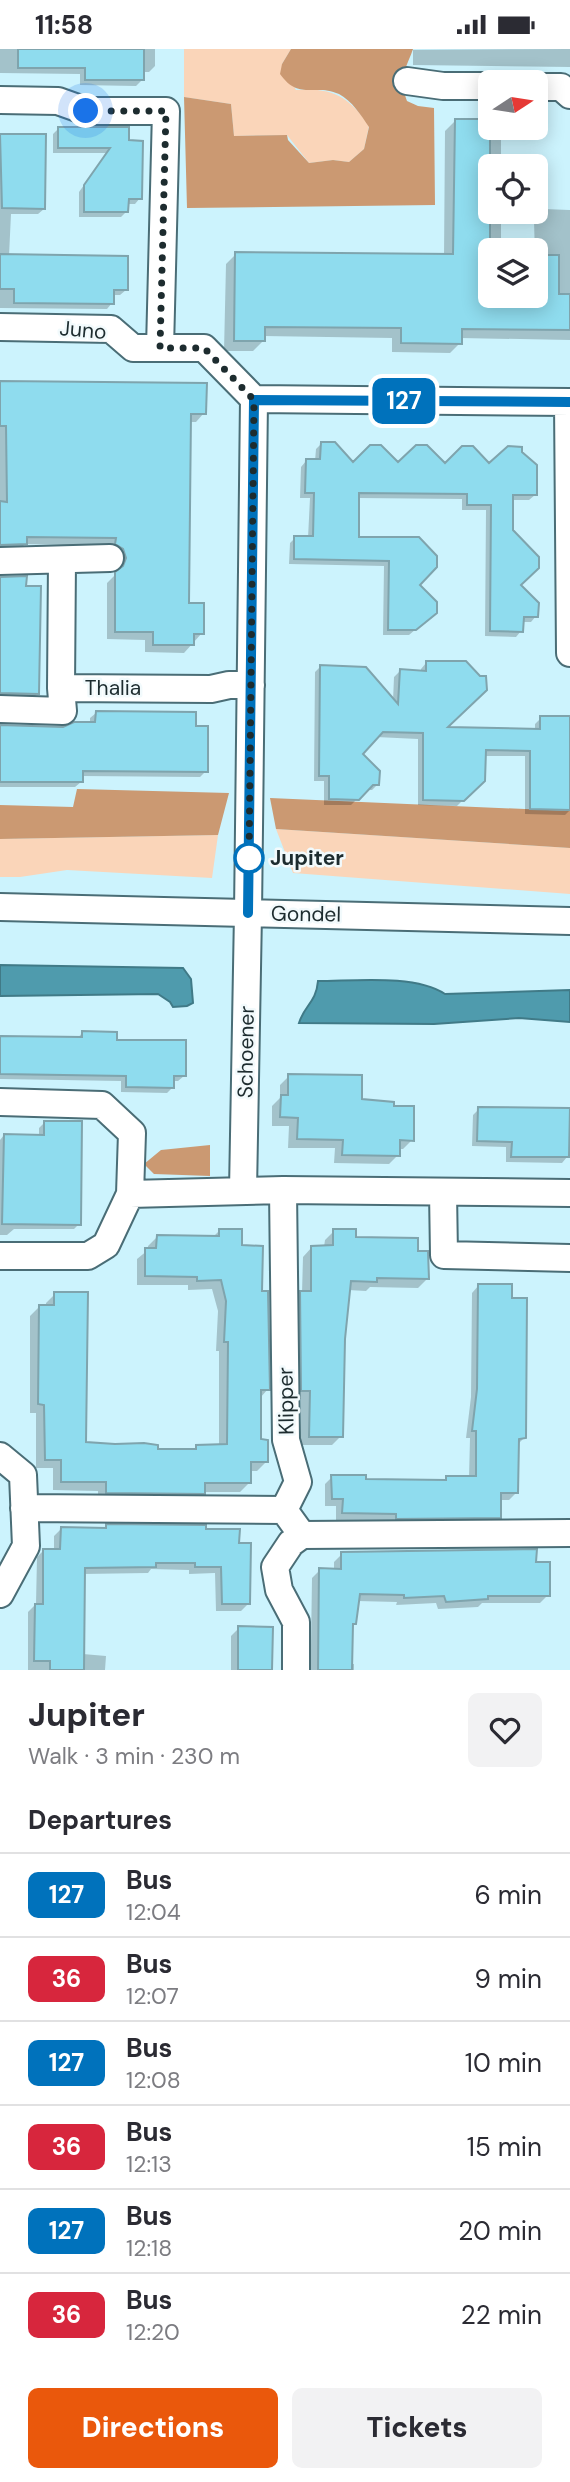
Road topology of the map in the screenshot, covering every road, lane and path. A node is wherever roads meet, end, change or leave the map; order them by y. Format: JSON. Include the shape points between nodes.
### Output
{"nodes":[{"id":1,"x":407,"y":81,"type":"dead end"},
{"id":2,"x":478,"y":86,"type":"edge"},
{"id":3,"x":548,"y":87,"type":"edge"},
{"id":4,"x":570,"y":95,"type":"edge"},
{"id":5,"x":0,"y":100,"type":"edge"},
{"id":6,"x":0,"y":327,"type":"edge"},
{"id":7,"x":160,"y":348,"type":"junction"},
{"id":8,"x":254,"y":400,"type":"junction"},
{"id":9,"x":569,"y":402,"type":"edge"},
{"id":10,"x":110,"y":558,"type":"dead end"},
{"id":11,"x":62,"y":560,"type":"junction"},
{"id":12,"x":0,"y":561,"type":"edge"},
{"id":13,"x":570,"y":653,"type":"edge"},
{"id":14,"x":251,"y":685,"type":"junction"},
{"id":15,"x":61,"y":688,"type":"junction"},
{"id":16,"x":0,"y":709,"type":"edge"},
{"id":17,"x":0,"y":907,"type":"edge"},
{"id":18,"x":248,"y":913,"type":"junction"},
{"id":19,"x":570,"y":921,"type":"edge"},
{"id":20,"x":0,"y":1102,"type":"edge"},
{"id":21,"x":283,"y":1190,"type":"junction"},
{"id":22,"x":243,"y":1191,"type":"junction"},
{"id":23,"x":443,"y":1192,"type":"junction"},
{"id":24,"x":570,"y":1193,"type":"edge"},
{"id":25,"x":130,"y":1195,"type":"junction"},
{"id":26,"x":0,"y":1256,"type":"edge"},
{"id":27,"x":570,"y":1258,"type":"edge"},
{"id":28,"x":0,"y":1456,"type":"edge"},
{"id":29,"x":24,"y":1509,"type":"junction"},
{"id":30,"x":284,"y":1510,"type":"junction"},
{"id":31,"x":570,"y":1533,"type":"edge"},
{"id":32,"x":302,"y":1535,"type":"junction"},
{"id":33,"x":0,"y":1594,"type":"edge"},
{"id":34,"x":296,"y":1670,"type":"edge"}],
"edges":[{"from":1,"to":2,"type":"street"},
{"from":3,"to":4,"type":"street","via":[[561,87]]},
{"from":5,"to":7,"type":"street","via":[[58,100],[86,111],[166,111]]},
{"from":6,"to":7,"type":"street","name":"Juno","via":[[111,329],[133,348]]},
{"from":7,"to":8,"type":"street","via":[[204,348]]},
{"from":8,"to":9,"type":"street"},
{"from":8,"to":14,"type":"street"},
{"from":9,"to":13,"type":"street"},
{"from":10,"to":11,"type":"street"},
{"from":11,"to":12,"type":"street"},
{"from":11,"to":15,"type":"street","name":"Thalia"},
{"from":14,"to":15,"type":"street","name":"Thalia"},
{"from":14,"to":18,"type":"street"},
{"from":15,"to":16,"type":"street","via":[[63,711]]},
{"from":17,"to":18,"type":"street","name":"Gondel"},
{"from":18,"to":19,"type":"street","name":"Gondel"},
{"from":18,"to":22,"type":"street","name":"Schoener"},
{"from":20,"to":25,"type":"street","via":[[102,1105],[132,1133]]},
{"from":21,"to":22,"type":"street"},
{"from":21,"to":23,"type":"street"},
{"from":21,"to":30,"type":"street","name":"Klipper","via":[[286,1440],[298,1482]]},
{"from":22,"to":25,"type":"street"},
{"from":23,"to":24,"type":"street"},
{"from":23,"to":27,"type":"street","via":[[444,1255]]},
{"from":25,"to":26,"type":"street","via":[[106,1245],[88,1256]]},
{"from":28,"to":29,"type":"street","via":[[23,1475]]},
{"from":29,"to":30,"type":"street"},
{"from":29,"to":33,"type":"street","via":[[26,1546]]},
{"from":30,"to":32,"type":"street"},
{"from":31,"to":32,"type":"street"},
{"from":32,"to":34,"type":"street","via":[[275,1567],[279,1590],[296,1622]]}]}
